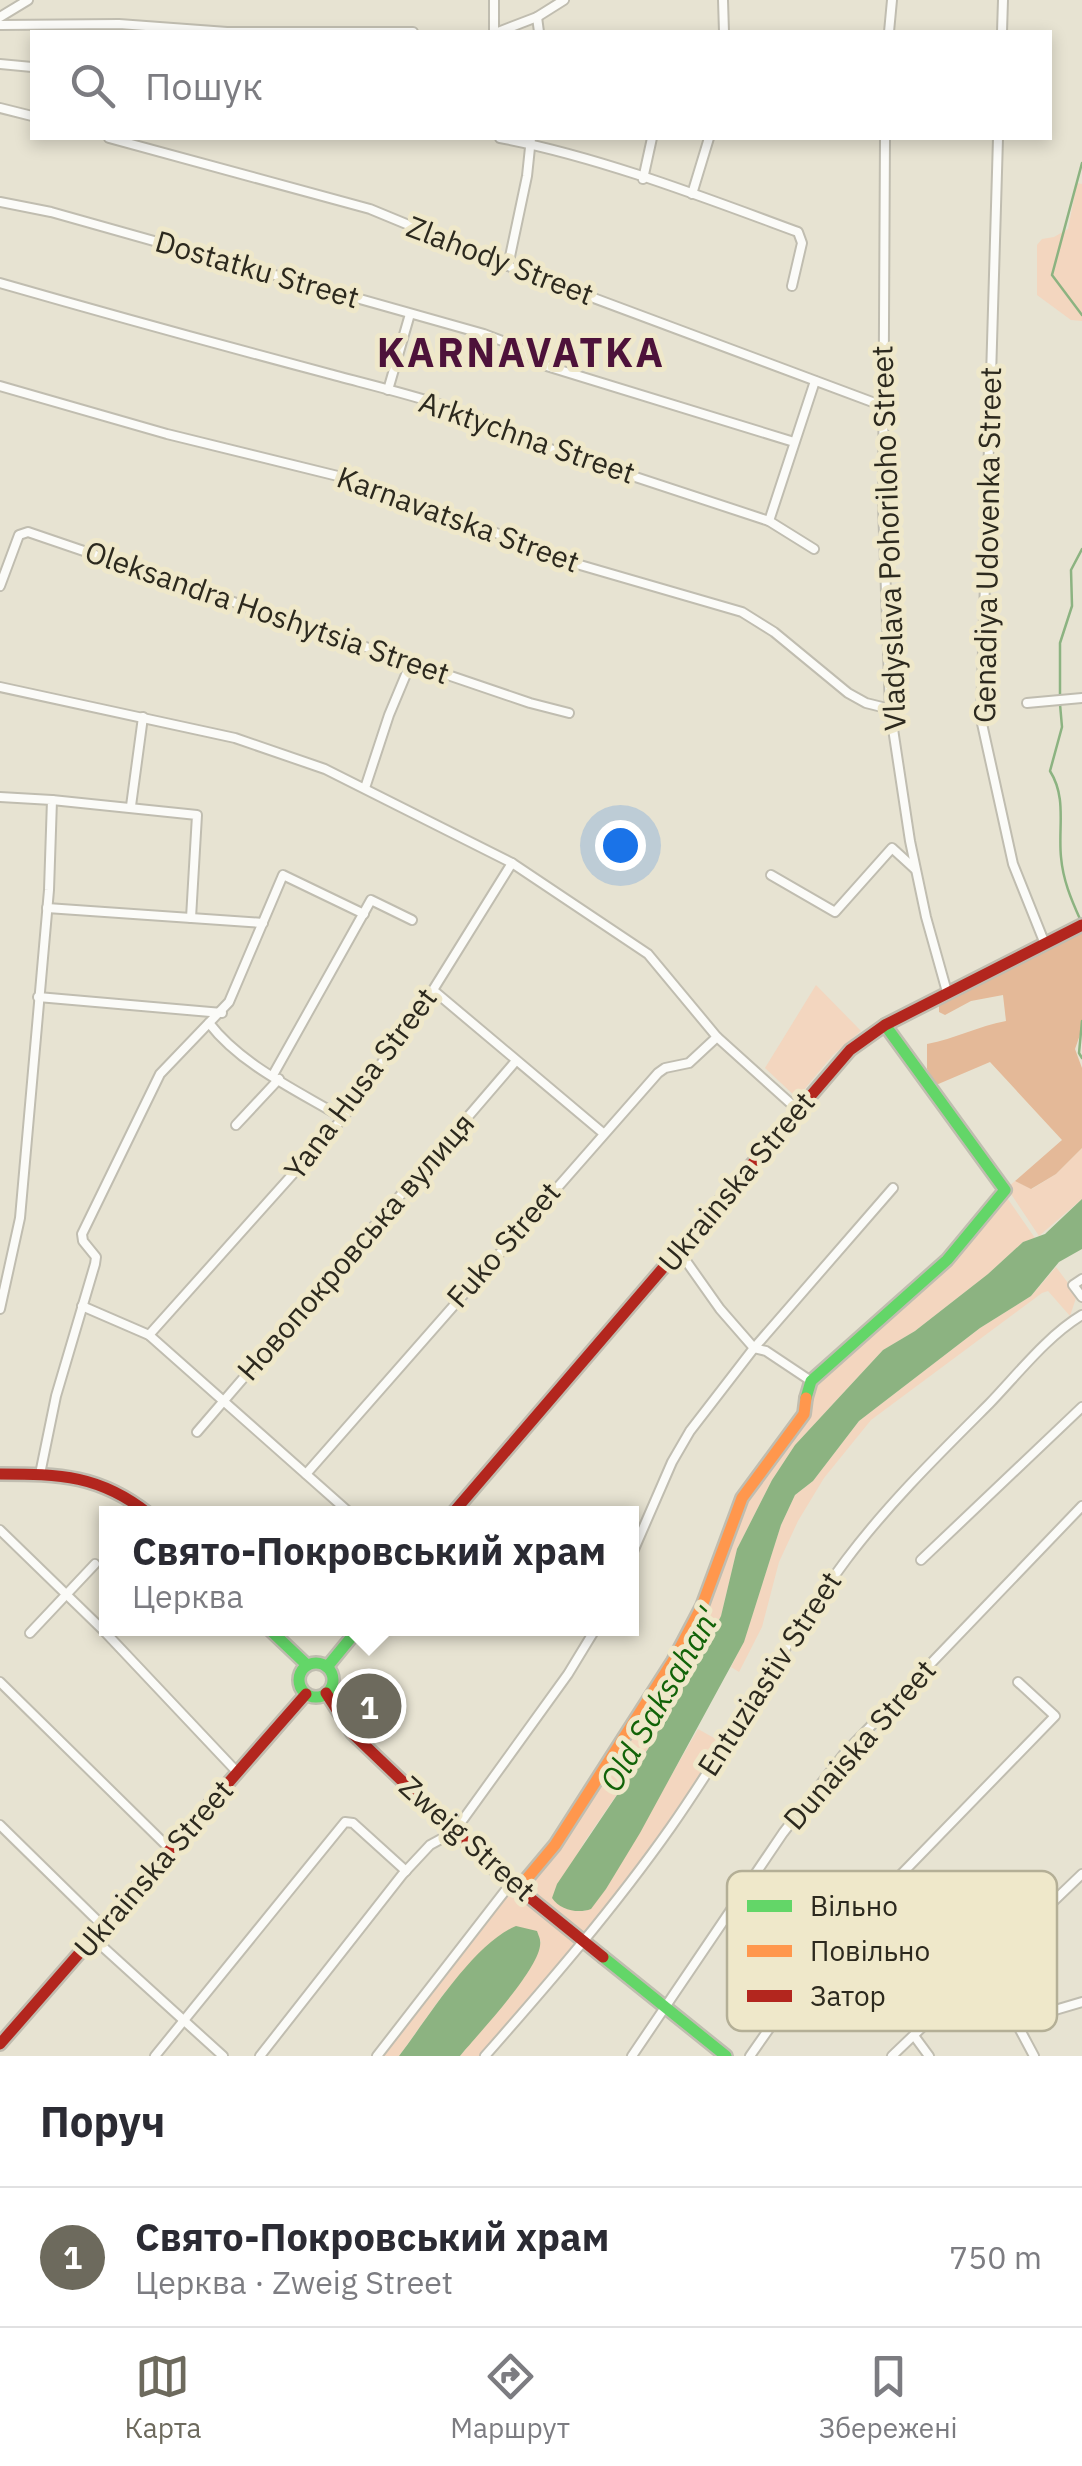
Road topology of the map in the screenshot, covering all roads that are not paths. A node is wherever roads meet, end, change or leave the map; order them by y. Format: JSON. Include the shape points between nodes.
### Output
{"nodes":[{"id":1,"x":28,"y":0,"type":"edge"},
{"id":2,"x":494,"y":0,"type":"edge"},
{"id":3,"x":564,"y":0,"type":"edge"},
{"id":4,"x":724,"y":0,"type":"edge"},
{"id":5,"x":892,"y":0,"type":"edge"},
{"id":6,"x":1003,"y":0,"type":"edge"},
{"id":7,"x":0,"y":16,"type":"edge"},
{"id":8,"x":537,"y":16,"type":"junction"},
{"id":9,"x":0,"y":25,"type":"edge"},
{"id":10,"x":201,"y":30,"type":"edge"},
{"id":11,"x":496,"y":30,"type":"edge"},
{"id":12,"x":501,"y":30,"type":"edge"},
{"id":13,"x":540,"y":30,"type":"edge"},
{"id":14,"x":724,"y":30,"type":"edge"},
{"id":15,"x":890,"y":30,"type":"edge"},
{"id":16,"x":1002,"y":30,"type":"edge"},
{"id":17,"x":0,"y":64,"type":"edge"},
{"id":18,"x":30,"y":67,"type":"edge"},
{"id":19,"x":0,"y":108,"type":"edge"},
{"id":20,"x":30,"y":116,"type":"edge"},
{"id":21,"x":116,"y":140,"type":"edge"},
{"id":22,"x":531,"y":140,"type":"edge"},
{"id":23,"x":652,"y":140,"type":"edge"},
{"id":24,"x":708,"y":140,"type":"edge"},
{"id":25,"x":886,"y":140,"type":"edge"},
{"id":26,"x":998,"y":140,"type":"edge"},
{"id":27,"x":643,"y":179,"type":"junction"},
{"id":28,"x":692,"y":194,"type":"junction"},
{"id":29,"x":0,"y":202,"type":"edge"},
{"id":30,"x":508,"y":266,"type":"junction"},
{"id":31,"x":0,"y":283,"type":"edge"},
{"id":32,"x":792,"y":286,"type":"dead end"},
{"id":33,"x":410,"y":314,"type":"junction"},
{"id":34,"x":815,"y":381,"type":"junction"},
{"id":35,"x":0,"y":386,"type":"edge"},
{"id":36,"x":388,"y":390,"type":"junction"},
{"id":37,"x":883,"y":406,"type":"junction"},
{"id":38,"x":794,"y":442,"type":"junction"},
{"id":39,"x":769,"y":521,"type":"junction"},
{"id":40,"x":814,"y":549,"type":"dead end"},
{"id":41,"x":0,"y":586,"type":"edge"},
{"id":42,"x":412,"y":660,"type":"junction"},
{"id":43,"x":0,"y":688,"type":"edge"},
{"id":44,"x":1082,"y":698,"type":"edge"},
{"id":45,"x":1026,"y":703,"type":"dead end"},
{"id":46,"x":890,"y":709,"type":"junction"},
{"id":47,"x":568,"y":713,"type":"dead end"},
{"id":48,"x":143,"y":716,"type":"junction"},
{"id":49,"x":366,"y":788,"type":"junction"},
{"id":50,"x":0,"y":797,"type":"edge"},
{"id":51,"x":52,"y":800,"type":"junction"},
{"id":52,"x":131,"y":806,"type":"junction"},
{"id":53,"x":512,"y":862,"type":"junction"},
{"id":54,"x":916,"y":869,"type":"junction"},
{"id":55,"x":771,"y":875,"type":"dead end"},
{"id":56,"x":47,"y":908,"type":"junction"},
{"id":57,"x":364,"y":914,"type":"junction"},
{"id":58,"x":191,"y":918,"type":"junction"},
{"id":59,"x":412,"y":920,"type":"dead end"},
{"id":60,"x":264,"y":923,"type":"junction"},
{"id":61,"x":1082,"y":925,"type":"edge"},
{"id":62,"x":1045,"y":944,"type":"junction"},
{"id":63,"x":433,"y":990,"type":"junction"},
{"id":64,"x":947,"y":992,"type":"junction"},
{"id":65,"x":38,"y":997,"type":"junction"},
{"id":66,"x":222,"y":1013,"type":"junction"},
{"id":67,"x":209,"y":1023,"type":"junction"},
{"id":68,"x":885,"y":1025,"type":"junction"},
{"id":69,"x":718,"y":1037,"type":"junction"},
{"id":70,"x":515,"y":1062,"type":"junction"},
{"id":71,"x":276,"y":1077,"type":"junction"},
{"id":72,"x":798,"y":1110,"type":"junction"},
{"id":73,"x":342,"y":1118,"type":"junction"},
{"id":74,"x":236,"y":1125,"type":"dead end"},
{"id":75,"x":603,"y":1133,"type":"junction"},
{"id":76,"x":893,"y":1188,"type":"dead end"},
{"id":77,"x":678,"y":1250,"type":"junction"},
{"id":78,"x":1078,"y":1282,"type":"edge"},
{"id":79,"x":1082,"y":1297,"type":"edge"},
{"id":80,"x":82,"y":1306,"type":"junction"},
{"id":81,"x":0,"y":1309,"type":"edge"},
{"id":82,"x":1082,"y":1316,"type":"edge"},
{"id":83,"x":149,"y":1335,"type":"junction"},
{"id":84,"x":754,"y":1348,"type":"junction"},
{"id":85,"x":812,"y":1381,"type":"junction"},
{"id":86,"x":224,"y":1400,"type":"junction"},
{"id":87,"x":1082,"y":1407,"type":"edge"},
{"id":88,"x":197,"y":1432,"type":"dead end"},
{"id":89,"x":0,"y":1474,"type":"edge"},
{"id":90,"x":40,"y":1474,"type":"junction"},
{"id":91,"x":306,"y":1474,"type":"junction"},
{"id":92,"x":139,"y":1506,"type":"edge"},
{"id":93,"x":342,"y":1506,"type":"edge"},
{"id":94,"x":458,"y":1506,"type":"edge"},
{"id":95,"x":1082,"y":1506,"type":"edge"},
{"id":96,"x":0,"y":1530,"type":"edge"},
{"id":97,"x":639,"y":1538,"type":"edge"},
{"id":98,"x":921,"y":1560,"type":"dead end"},
{"id":99,"x":95,"y":1564,"type":"dead end"},
{"id":100,"x":66,"y":1595,"type":"junction"},
{"id":101,"x":99,"y":1629,"type":"edge"},
{"id":102,"x":30,"y":1633,"type":"dead end"},
{"id":103,"x":105,"y":1636,"type":"edge"},
{"id":104,"x":276,"y":1636,"type":"edge"},
{"id":105,"x":353,"y":1636,"type":"edge"},
{"id":106,"x":591,"y":1636,"type":"edge"},
{"id":107,"x":307,"y":1666,"type":"junction"},
{"id":108,"x":327,"y":1667,"type":"junction"},
{"id":109,"x":0,"y":1682,"type":"edge"},
{"id":110,"x":1018,"y":1682,"type":"dead end"},
{"id":111,"x":306,"y":1694,"type":"junction"},
{"id":112,"x":326,"y":1694,"type":"junction"},
{"id":113,"x":238,"y":1774,"type":"junction"},
{"id":114,"x":0,"y":1825,"type":"edge"},
{"id":115,"x":454,"y":1832,"type":"junction"},
{"id":116,"x":170,"y":1849,"type":"junction"},
{"id":117,"x":406,"y":1871,"type":"junction"},
{"id":118,"x":757,"y":1871,"type":"edge"},
{"id":119,"x":904,"y":1871,"type":"edge"},
{"id":120,"x":1082,"y":1874,"type":"edge"},
{"id":121,"x":515,"y":1885,"type":"junction"},
{"id":122,"x":1057,"y":1898,"type":"edge"},
{"id":123,"x":727,"y":1914,"type":"edge"},
{"id":124,"x":103,"y":1926,"type":"junction"},
{"id":125,"x":93,"y":1938,"type":"junction"},
{"id":126,"x":580,"y":1938,"type":"junction"},
{"id":127,"x":1082,"y":2002,"type":"edge"},
{"id":128,"x":664,"y":2006,"type":"junction"},
{"id":129,"x":1057,"y":2009,"type":"edge"},
{"id":130,"x":182,"y":2021,"type":"junction"},
{"id":131,"x":767,"y":2031,"type":"edge"},
{"id":132,"x":920,"y":2031,"type":"edge"},
{"id":133,"x":1023,"y":2031,"type":"edge"},
{"id":134,"x":914,"y":2037,"type":"junction"},
{"id":135,"x":0,"y":2044,"type":"edge"},
{"id":136,"x":155,"y":2056,"type":"edge"},
{"id":137,"x":224,"y":2056,"type":"edge"},
{"id":138,"x":260,"y":2056,"type":"edge"},
{"id":139,"x":378,"y":2056,"type":"edge"},
{"id":140,"x":485,"y":2056,"type":"edge"},
{"id":141,"x":632,"y":2056,"type":"edge"},
{"id":142,"x":726,"y":2056,"type":"edge"},
{"id":143,"x":750,"y":2056,"type":"edge"},
{"id":144,"x":892,"y":2056,"type":"edge"},
{"id":145,"x":929,"y":2056,"type":"edge"},
{"id":146,"x":1034,"y":2056,"type":"edge"}],
"edges":[{"from":1,"to":7,"type":"street"},
{"from":2,"to":11,"type":"street"},
{"from":3,"to":8,"type":"street"},
{"from":4,"to":14,"type":"street"},
{"from":5,"to":15,"type":"street"},
{"from":6,"to":16,"type":"street"},
{"from":8,"to":12,"type":"street"},
{"from":8,"to":13,"type":"street"},
{"from":9,"to":10,"type":"street"},
{"from":17,"to":18,"type":"street"},
{"from":19,"to":20,"type":"street"},
{"from":21,"to":30,"type":"street","name":"Zlahody Street","via":[[370,209]]},
{"from":22,"to":27,"type":"street"},
{"from":22,"to":30,"type":"street"},
{"from":23,"to":27,"type":"street"},
{"from":24,"to":28,"type":"street"},
{"from":25,"to":37,"type":"street","name":"Vladyslava Pohoriloho Street"},
{"from":26,"to":62,"type":"street","name":"Genadiya Udovenka Street","via":[[981,719],[1013,864]]},
{"from":27,"to":28,"type":"street"},
{"from":28,"to":32,"type":"street","via":[[798,232],[802,244]]},
{"from":29,"to":33,"type":"street","name":"Dostatku Street"},
{"from":30,"to":34,"type":"street","name":"Zlahody Street"},
{"from":31,"to":36,"type":"street","name":"Arktychna Street"},
{"from":33,"to":36,"type":"street"},
{"from":33,"to":38,"type":"street","name":"Dostatku Street","via":[[518,347],[540,364]]},
{"from":34,"to":37,"type":"street","name":"Zlahody Street"},
{"from":34,"to":38,"type":"street"},
{"from":35,"to":46,"type":"street","name":"Karnavatska Street","via":[[362,482],[580,565],[742,612],[848,693]]},
{"from":36,"to":39,"type":"street","name":"Arktychna Street"},
{"from":37,"to":46,"type":"street","name":"Vladyslava Pohoriloho Street"},
{"from":38,"to":39,"type":"street"},
{"from":39,"to":40,"type":"street","name":"Arktychna Street"},
{"from":41,"to":42,"type":"street","name":"Oleksandra Hoshytsia Street","via":[[19,535],[28,532]]},
{"from":42,"to":47,"type":"street","name":"Oleksandra Hoshytsia Street"},
{"from":42,"to":49,"type":"street"},
{"from":43,"to":48,"type":"street"},
{"from":44,"to":45,"type":"street"},
{"from":46,"to":54,"type":"street","name":"Vladyslava Pohoriloho Street"},
{"from":48,"to":49,"type":"street","via":[[235,738]]},
{"from":48,"to":52,"type":"street"},
{"from":49,"to":53,"type":"street"},
{"from":50,"to":51,"type":"street"},
{"from":51,"to":52,"type":"street"},
{"from":51,"to":56,"type":"street"},
{"from":52,"to":58,"type":"street","via":[[197,816]]},
{"from":53,"to":63,"type":"street","name":"Yana Husa Street"},
{"from":53,"to":69,"type":"street","via":[[648,954]]},
{"from":54,"to":55,"type":"street","via":[[892,848],[835,912]]},
{"from":54,"to":64,"type":"street","name":"Vladyslava Pohoriloho Street"},
{"from":56,"to":58,"type":"street"},
{"from":56,"to":65,"type":"street"},
{"from":57,"to":59,"type":"street","via":[[371,900]]},
{"from":57,"to":60,"type":"street","via":[[283,875]]},
{"from":57,"to":71,"type":"street"},
{"from":58,"to":60,"type":"street"},
{"from":60,"to":66,"type":"street"},
{"from":61,"to":62,"type":"street","name":"Ukrainska Street"},
{"from":62,"to":64,"type":"street","name":"Ukrainska Street"},
{"from":63,"to":70,"type":"street"},
{"from":63,"to":73,"type":"street","name":"Yana Husa Street"},
{"from":64,"to":68,"type":"street","name":"Ukrainska Street"},
{"from":65,"to":66,"type":"street"},
{"from":65,"to":81,"type":"street","via":[[20,1218]]},
{"from":66,"to":67,"type":"street"},
{"from":67,"to":71,"type":"street"},
{"from":67,"to":80,"type":"street","via":[[160,1074],[91,1212],[83,1241],[96,1257]]},
{"from":68,"to":72,"type":"street","name":"Ukrainska Street","via":[[850,1050]]},
{"from":68,"to":85,"type":"street","via":[[1004,1190],[947,1260]]},
{"from":69,"to":72,"type":"street"},
{"from":69,"to":75,"type":"street","name":"Fuko Street","via":[[689,1063],[662,1070]]},
{"from":70,"to":75,"type":"street"},
{"from":70,"to":86,"type":"street","name":"Новопокровська вулиця"},
{"from":71,"to":73,"type":"street"},
{"from":71,"to":74,"type":"street"},
{"from":72,"to":77,"type":"street","name":"Ukrainska Street"},
{"from":73,"to":83,"type":"street","name":"Yana Husa Street"},
{"from":75,"to":91,"type":"street","name":"Fuko Street"},
{"from":76,"to":84,"type":"street"},
{"from":77,"to":84,"type":"street"},
{"from":77,"to":94,"type":"street","name":"Ukrainska Street"},
{"from":78,"to":79,"type":"street"},
{"from":80,"to":83,"type":"street"},
{"from":80,"to":90,"type":"street"},
{"from":82,"to":126,"type":"street","name":"Entuziastiv Street","via":[[959,1434],[846,1559],[672,1825]]},
{"from":83,"to":86,"type":"street"},
{"from":84,"to":85,"type":"street"},
{"from":84,"to":97,"type":"street","via":[[690,1431]]},
{"from":85,"to":121,"type":"street","via":[[804,1414],[742,1498],[702,1606],[673,1661],[555,1845]]},
{"from":86,"to":88,"type":"street","name":"Новопокровська вулиця"},
{"from":86,"to":91,"type":"street"},
{"from":87,"to":98,"type":"street"},
{"from":89,"to":90,"type":"street"},
{"from":90,"to":92,"type":"street","via":[[102,1483]]},
{"from":91,"to":93,"type":"street"},
{"from":95,"to":118,"type":"street","name":"Dunaiska Street","via":[[844,1754]]},
{"from":96,"to":100,"type":"street"},
{"from":99,"to":100,"type":"street"},
{"from":100,"to":101,"type":"street"},
{"from":100,"to":102,"type":"street"},
{"from":103,"to":113,"type":"street"},
{"from":104,"to":107,"type":"street"},
{"from":105,"to":108,"type":"street"},
{"from":106,"to":115,"type":"street"},
{"from":107,"to":108,"type":"street"},
{"from":107,"to":111,"type":"street","via":[[299,1680]]},
{"from":108,"to":112,"type":"street","via":[[333,1680]]},
{"from":109,"to":116,"type":"street"},
{"from":110,"to":119,"type":"street","via":[[1055,1716]]},
{"from":111,"to":112,"type":"street"},
{"from":111,"to":113,"type":"street","name":"Ukrainska Street"},
{"from":112,"to":115,"type":"street","name":"Zweig Street","via":[[352,1733]]},
{"from":113,"to":116,"type":"street","name":"Ukrainska Street"},
{"from":114,"to":124,"type":"street"},
{"from":115,"to":117,"type":"street","via":[[430,1845]]},
{"from":115,"to":121,"type":"street","name":"Zweig Street"},
{"from":116,"to":124,"type":"street","name":"Ukrainska Street"},
{"from":117,"to":130,"type":"street","via":[[353,1822],[345,1822]]},
{"from":117,"to":138,"type":"street"},
{"from":120,"to":122,"type":"street"},
{"from":121,"to":126,"type":"street","name":"Zweig Street"},
{"from":121,"to":139,"type":"street"},
{"from":123,"to":128,"type":"street","name":"Dunaiska Street"},
{"from":124,"to":125,"type":"street","name":"Ukrainska Street"},
{"from":125,"to":130,"type":"street"},
{"from":125,"to":135,"type":"street","name":"Ukrainska Street"},
{"from":126,"to":128,"type":"street","name":"Zweig Street"},
{"from":126,"to":140,"type":"street","name":"Entuziastiv Street"},
{"from":127,"to":129,"type":"street"},
{"from":128,"to":141,"type":"street","name":"Dunaiska Street"},
{"from":128,"to":142,"type":"street","name":"Zweig Street"},
{"from":130,"to":136,"type":"street"},
{"from":130,"to":137,"type":"street"},
{"from":131,"to":143,"type":"street"},
{"from":132,"to":134,"type":"street"},
{"from":133,"to":146,"type":"street"},
{"from":134,"to":144,"type":"street"},
{"from":134,"to":145,"type":"street"}]}
